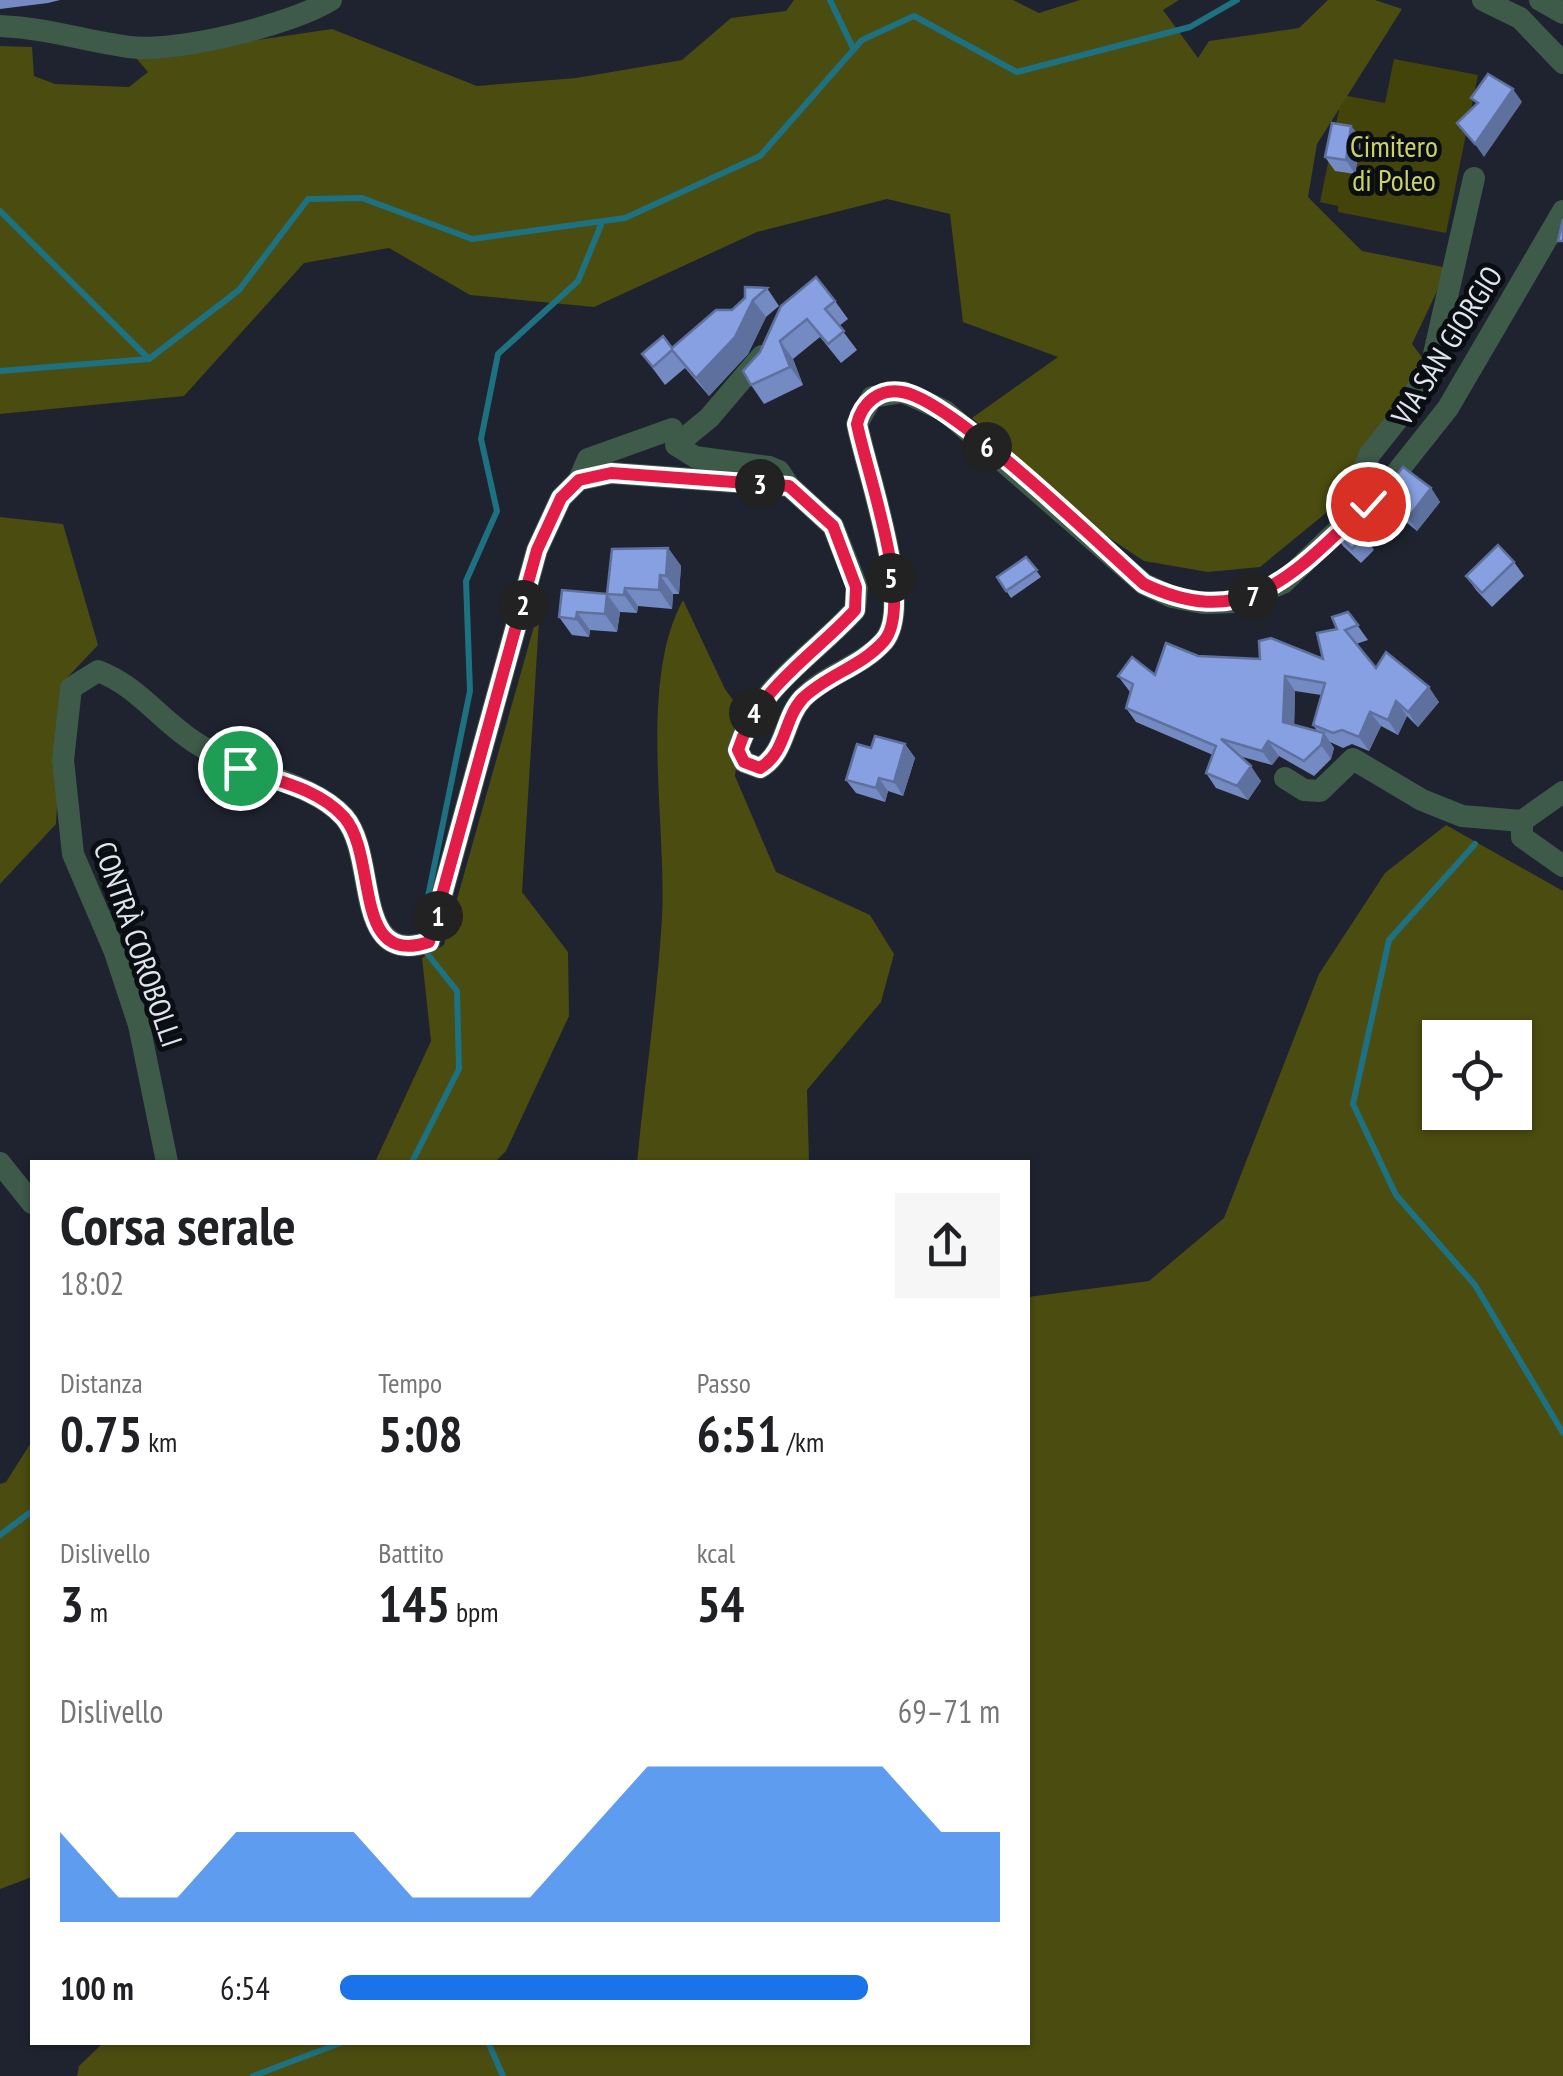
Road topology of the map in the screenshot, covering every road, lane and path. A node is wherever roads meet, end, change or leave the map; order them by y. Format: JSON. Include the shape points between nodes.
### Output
{"nodes":[{"id":1,"x":331,"y":0,"type":"edge"},
{"id":2,"x":1483,"y":0,"type":"edge"},
{"id":3,"x":1540,"y":0,"type":"edge"},
{"id":4,"x":1563,"y":13,"type":"edge"},
{"id":5,"x":0,"y":26,"type":"edge"},
{"id":6,"x":1563,"y":63,"type":"edge"},
{"id":7,"x":1474,"y":178,"type":"dead end"},
{"id":8,"x":1563,"y":211,"type":"edge"},
{"id":9,"x":768,"y":338,"type":"edge"},
{"id":10,"x":672,"y":429,"type":"dead end"},
{"id":11,"x":579,"y":480,"type":"junction"},
{"id":12,"x":789,"y":486,"type":"junction"},
{"id":13,"x":1368,"y":504,"type":"junction"},
{"id":14,"x":1285,"y":778,"type":"dead end"},
{"id":15,"x":1563,"y":792,"type":"edge"},
{"id":16,"x":1522,"y":821,"type":"junction"},
{"id":17,"x":1563,"y":866,"type":"edge"},
{"id":18,"x":167,"y":1160,"type":"edge"},
{"id":19,"x":0,"y":1164,"type":"edge"},
{"id":20,"x":30,"y":1201,"type":"edge"}],
"edges":[{"from":1,"to":5,"type":"street","via":[[258,29],[150,47]]},
{"from":2,"to":6,"type":"street","via":[[1520,18]]},
{"from":3,"to":4,"type":"street"},
{"from":7,"to":13,"type":"street","name":"VIA SAN GIORGIO","via":[[1432,364],[1370,454],[1362,474]]},
{"from":8,"to":13,"type":"street","name":"VIA SAN GIORGIO","via":[[1448,408]]},
{"from":9,"to":12,"type":"street","via":[[760,363],[676,445],[696,458],[769,467]]},
{"from":10,"to":11,"type":"street","name":"CONTRÀ COROBOLLI","via":[[588,458]]},
{"from":11,"to":12,"type":"street","via":[[611,473]]},
{"from":11,"to":18,"type":"street","name":"CONTRÀ COROBOLLI","via":[[561,498],[537,550],[418,945],[389,943],[374,922],[347,820],[322,798],[240,768],[194,742],[120,679],[98,671],[71,688],[63,760],[73,854],[139,1025]]},
{"from":12,"to":13,"type":"street","name":"VIA SAN GIORGIO","via":[[833,526],[856,587],[855,610],[780,680],[745,727],[738,750],[744,762],[760,768],[774,760],[798,703],[823,678],[862,662],[887,638],[894,616],[891,567],[857,424],[872,398],[903,392],[945,411],[1144,584],[1172,598],[1238,602],[1283,583]]},
{"from":14,"to":16,"type":"street","via":[[1320,791],[1353,758],[1462,816]]},
{"from":15,"to":16,"type":"street"},
{"from":16,"to":17,"type":"street","via":[[1522,837]]},
{"from":19,"to":20,"type":"street"}]}
